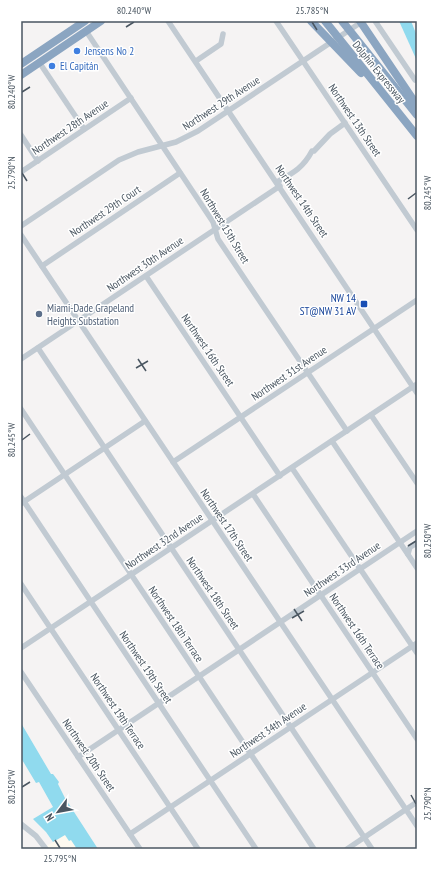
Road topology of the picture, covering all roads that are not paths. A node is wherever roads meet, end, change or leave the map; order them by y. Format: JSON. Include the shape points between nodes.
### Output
{"nodes":[{"id":1,"x":86,"y":21,"type":"edge"},
{"id":2,"x":101,"y":21,"type":"edge"},
{"id":3,"x":168,"y":21,"type":"edge"},
{"id":4,"x":276,"y":21,"type":"edge"},
{"id":5,"x":311,"y":21,"type":"edge"},
{"id":6,"x":342,"y":21,"type":"edge"},
{"id":7,"x":375,"y":21,"type":"edge"},
{"id":8,"x":327,"y":24,"type":"edge"},
{"id":9,"x":363,"y":24,"type":"edge"},
{"id":10,"x":86,"y":31,"type":"junction"},
{"id":11,"x":224,"y":34,"type":"dead end"},
{"id":12,"x":43,"y":50,"type":"junction"},
{"id":13,"x":343,"y":50,"type":"junction"},
{"id":14,"x":30,"y":58,"type":"junction"},
{"id":15,"x":196,"y":61,"type":"junction"},
{"id":16,"x":303,"y":61,"type":"junction"},
{"id":17,"x":39,"y":62,"type":"junction"},
{"id":18,"x":21,"y":64,"type":"edge"},
{"id":19,"x":28,"y":70,"type":"junction"},
{"id":20,"x":21,"y":75,"type":"edge"},
{"id":21,"x":414,"y":80,"type":"dead end"},
{"id":22,"x":131,"y":98,"type":"junction"},
{"id":23,"x":229,"y":111,"type":"junction"},
{"id":24,"x":417,"y":111,"type":"edge"},
{"id":25,"x":417,"y":115,"type":"edge"},
{"id":26,"x":345,"y":123,"type":"junction"},
{"id":27,"x":84,"y":130,"type":"junction"},
{"id":28,"x":21,"y":135,"type":"edge"},
{"id":29,"x":417,"y":136,"type":"edge"},
{"id":30,"x":162,"y":146,"type":"junction"},
{"id":31,"x":38,"y":161,"type":"junction"},
{"id":32,"x":21,"y":172,"type":"edge"},
{"id":33,"x":180,"y":172,"type":"junction"},
{"id":34,"x":278,"y":184,"type":"junction"},
{"id":35,"x":21,"y":226,"type":"edge"},
{"id":36,"x":215,"y":229,"type":"junction"},
{"id":37,"x":417,"y":230,"type":"edge"},
{"id":38,"x":21,"y":235,"type":"edge"},
{"id":39,"x":42,"y":266,"type":"junction"},
{"id":40,"x":146,"y":276,"type":"junction"},
{"id":41,"x":417,"y":300,"type":"edge"},
{"id":42,"x":78,"y":321,"type":"junction"},
{"id":43,"x":375,"y":328,"type":"junction"},
{"id":44,"x":38,"y":348,"type":"junction"},
{"id":45,"x":21,"y":359,"type":"edge"},
{"id":46,"x":308,"y":373,"type":"junction"},
{"id":47,"x":415,"y":385,"type":"edge"},
{"id":48,"x":417,"y":393,"type":"edge"},
{"id":49,"x":21,"y":409,"type":"edge"},
{"id":50,"x":371,"y":415,"type":"junction"},
{"id":51,"x":241,"y":418,"type":"junction"},
{"id":52,"x":145,"y":421,"type":"junction"},
{"id":53,"x":347,"y":431,"type":"junction"},
{"id":54,"x":332,"y":441,"type":"junction"},
{"id":55,"x":105,"y":448,"type":"junction"},
{"id":56,"x":173,"y":462,"type":"junction"},
{"id":57,"x":292,"y":468,"type":"junction"},
{"id":58,"x":65,"y":474,"type":"junction"},
{"id":59,"x":280,"y":476,"type":"junction"},
{"id":60,"x":417,"y":482,"type":"edge"},
{"id":61,"x":253,"y":494,"type":"junction"},
{"id":62,"x":22,"y":500,"type":"edge"},
{"id":63,"x":212,"y":521,"type":"junction"},
{"id":64,"x":417,"y":533,"type":"edge"},
{"id":65,"x":400,"y":543,"type":"junction"},
{"id":66,"x":417,"y":543,"type":"edge"},
{"id":67,"x":172,"y":548,"type":"junction"},
{"id":68,"x":408,"y":554,"type":"junction"},
{"id":69,"x":417,"y":568,"type":"edge"},
{"id":70,"x":360,"y":569,"type":"junction"},
{"id":71,"x":131,"y":575,"type":"junction"},
{"id":72,"x":21,"y":584,"type":"edge"},
{"id":73,"x":321,"y":596,"type":"junction"},
{"id":74,"x":91,"y":602,"type":"junction"},
{"id":75,"x":280,"y":622,"type":"junction"},
{"id":76,"x":50,"y":628,"type":"junction"},
{"id":77,"x":415,"y":644,"type":"edge"},
{"id":78,"x":21,"y":648,"type":"edge"},
{"id":79,"x":239,"y":650,"type":"junction"},
{"id":80,"x":417,"y":653,"type":"edge"},
{"id":81,"x":21,"y":672,"type":"edge"},
{"id":82,"x":373,"y":673,"type":"junction"},
{"id":83,"x":199,"y":676,"type":"junction"},
{"id":84,"x":332,"y":699,"type":"junction"},
{"id":85,"x":158,"y":703,"type":"junction"},
{"id":86,"x":291,"y":727,"type":"junction"},
{"id":87,"x":118,"y":730,"type":"junction"},
{"id":88,"x":417,"y":739,"type":"edge"},
{"id":89,"x":251,"y":754,"type":"junction"},
{"id":90,"x":78,"y":757,"type":"junction"},
{"id":91,"x":210,"y":780,"type":"junction"},
{"id":92,"x":417,"y":802,"type":"edge"},
{"id":93,"x":170,"y":807,"type":"junction"},
{"id":94,"x":406,"y":810,"type":"junction"},
{"id":95,"x":21,"y":824,"type":"edge"},
{"id":96,"x":417,"y":826,"type":"edge"},
{"id":97,"x":130,"y":834,"type":"junction"},
{"id":98,"x":365,"y":837,"type":"junction"},
{"id":99,"x":46,"y":849,"type":"edge"},
{"id":100,"x":140,"y":849,"type":"edge"},
{"id":101,"x":198,"y":849,"type":"edge"},
{"id":102,"x":256,"y":849,"type":"edge"},
{"id":103,"x":314,"y":849,"type":"edge"},
{"id":104,"x":347,"y":849,"type":"edge"},
{"id":105,"x":372,"y":849,"type":"edge"}],
"edges":[{"from":1,"to":12,"type":"highway"},
{"from":2,"to":10,"type":"highway"},
{"from":3,"to":15,"type":"street","name":"Northwest 14th Street"},
{"from":4,"to":16,"type":"street","name":"Northwest 13th Street"},
{"from":5,"to":13,"type":"highway"},
{"from":6,"to":25,"type":"highway","name":"Dolphin Expressway"},
{"from":7,"to":21,"type":"street"},
{"from":8,"to":13,"type":"highway","name":"Dolphin Expressway"},
{"from":9,"to":16,"type":"street","name":"Northwest 29th Avenue"},
{"from":9,"to":24,"type":"highway","via":[[414,101]]},
{"from":10,"to":17,"type":"highway"},
{"from":10,"to":22,"type":"street","name":"Northwest 15th Street"},
{"from":11,"to":15,"type":"street","via":[[221,44]]},
{"from":12,"to":14,"type":"highway"},
{"from":12,"to":17,"type":"highway"},
{"from":13,"to":29,"type":"highway","name":"Dolphin Expressway"},
{"from":14,"to":18,"type":"highway"},
{"from":14,"to":19,"type":"highway"},
{"from":15,"to":23,"type":"street","name":"Northwest 14th Street"},
{"from":16,"to":23,"type":"street","name":"Northwest 29th Avenue"},
{"from":16,"to":26,"type":"street","name":"Northwest 13th Street"},
{"from":17,"to":19,"type":"highway"},
{"from":17,"to":27,"type":"street"},
{"from":19,"to":20,"type":"highway"},
{"from":22,"to":27,"type":"street","name":"Northwest 28th Avenue"},
{"from":22,"to":30,"type":"street","name":"Northwest 15th Street"},
{"from":23,"to":30,"type":"street","name":"Northwest 29th Avenue","via":[[190,135]]},
{"from":23,"to":34,"type":"street","name":"Northwest 14th Street"},
{"from":26,"to":34,"type":"street","name":"Northwest 30th Avenue","via":[[312,151],[301,168]]},
{"from":26,"to":37,"type":"street","name":"Northwest 13th Street"},
{"from":27,"to":31,"type":"street","name":"Northwest 28th Avenue"},
{"from":28,"to":31,"type":"street"},
{"from":30,"to":33,"type":"street","name":"Northwest 15th Street"},
{"from":30,"to":35,"type":"street","name":"Northwest 29th Avenue","via":[[120,160]]},
{"from":31,"to":32,"type":"street","name":"Northwest 28th Avenue"},
{"from":33,"to":36,"type":"street","name":"Northwest 15th Street"},
{"from":33,"to":39,"type":"street","name":"Northwest 29th Court"},
{"from":34,"to":36,"type":"street","name":"Northwest 30th Avenue"},
{"from":34,"to":43,"type":"street","name":"Northwest 14th Street"},
{"from":36,"to":40,"type":"street","name":"Northwest 30th Avenue"},
{"from":36,"to":46,"type":"street","name":"Northwest 15th Street","via":[[218,239]]},
{"from":38,"to":39,"type":"street","name":"Northwest 17th Street"},
{"from":39,"to":42,"type":"street","name":"Northwest 17th Street"},
{"from":40,"to":42,"type":"street","name":"Northwest 30th Avenue"},
{"from":40,"to":51,"type":"street","name":"Northwest 16th Street"},
{"from":41,"to":43,"type":"street","name":"Northwest 31st Avenue"},
{"from":42,"to":44,"type":"street","name":"Northwest 30th Avenue"},
{"from":42,"to":52,"type":"street","name":"Northwest 17th Street"},
{"from":43,"to":46,"type":"street","name":"Northwest 31st Avenue"},
{"from":43,"to":47,"type":"street","name":"Northwest 14th Street"},
{"from":44,"to":45,"type":"street","name":"Northwest 30th Avenue"},
{"from":44,"to":55,"type":"street","name":"Northwest 18th Street"},
{"from":46,"to":51,"type":"street","name":"Northwest 31st Avenue"},
{"from":46,"to":53,"type":"street","name":"Northwest 15th Street"},
{"from":47,"to":48,"type":"street","name":"Northwest 14th Street"},
{"from":47,"to":50,"type":"street","name":"Northwest 32nd Avenue"},
{"from":49,"to":58,"type":"street","name":"Northwest 18th Terrace"},
{"from":50,"to":53,"type":"street","name":"Northwest 32nd Avenue"},
{"from":50,"to":60,"type":"street"},
{"from":51,"to":56,"type":"street","name":"Northwest 31st Avenue"},
{"from":51,"to":59,"type":"street","name":"Northwest 16th Street"},
{"from":52,"to":55,"type":"street"},
{"from":52,"to":56,"type":"street","name":"Northwest 17th Street"},
{"from":53,"to":54,"type":"street","name":"Northwest 32nd Avenue"},
{"from":54,"to":57,"type":"street","name":"Northwest 32nd Avenue"},
{"from":54,"to":65,"type":"street"},
{"from":55,"to":58,"type":"street"},
{"from":55,"to":67,"type":"street","name":"Northwest 18th Street"},
{"from":56,"to":63,"type":"street","name":"Northwest 17th Street"},
{"from":57,"to":59,"type":"street","name":"Northwest 32nd Avenue"},
{"from":57,"to":70,"type":"street"},
{"from":58,"to":62,"type":"street"},
{"from":58,"to":71,"type":"street","name":"Northwest 18th Terrace"},
{"from":59,"to":61,"type":"street","name":"Northwest 32nd Avenue"},
{"from":61,"to":63,"type":"street","name":"Northwest 32nd Avenue"},
{"from":61,"to":73,"type":"street","name":"Northwest 16th Terrace"},
{"from":62,"to":74,"type":"street","name":"Northwest 19th Street"},
{"from":63,"to":67,"type":"street","name":"Northwest 32nd Avenue"},
{"from":63,"to":75,"type":"street","name":"Northwest 17th Street"},
{"from":64,"to":65,"type":"street","name":"Northwest 33rd Avenue"},
{"from":65,"to":68,"type":"street"},
{"from":65,"to":70,"type":"street","name":"Northwest 33rd Avenue"},
{"from":66,"to":68,"type":"street","via":[[410,547]]},
{"from":67,"to":71,"type":"street","name":"Northwest 32nd Avenue"},
{"from":67,"to":79,"type":"street","name":"Northwest 18th Street"},
{"from":68,"to":69,"type":"street"},
{"from":70,"to":73,"type":"street","name":"Northwest 33rd Avenue"},
{"from":70,"to":77,"type":"street"},
{"from":71,"to":74,"type":"street","name":"Northwest 32nd Avenue"},
{"from":71,"to":83,"type":"street","name":"Northwest 18th Terrace"},
{"from":72,"to":76,"type":"street","name":"Northwest 19th Terrace"},
{"from":73,"to":75,"type":"street","name":"Northwest 33rd Avenue"},
{"from":73,"to":82,"type":"street","name":"Northwest 16th Terrace"},
{"from":74,"to":76,"type":"street","name":"Northwest 32nd Avenue"},
{"from":74,"to":85,"type":"street","name":"Northwest 19th Street"},
{"from":75,"to":79,"type":"street","name":"Northwest 33rd Avenue"},
{"from":75,"to":84,"type":"street","name":"Northwest 17th Street"},
{"from":76,"to":78,"type":"street","name":"Northwest 32nd Avenue"},
{"from":76,"to":87,"type":"street","name":"Northwest 19th Terrace"},
{"from":77,"to":80,"type":"street"},
{"from":77,"to":82,"type":"street","name":"Northwest 34th Avenue"},
{"from":79,"to":83,"type":"street","name":"Northwest 33rd Avenue"},
{"from":79,"to":86,"type":"street","name":"Northwest 18th Street"},
{"from":81,"to":90,"type":"street","name":"Northwest 20th Street"},
{"from":82,"to":84,"type":"street","name":"Northwest 34th Avenue"},
{"from":82,"to":88,"type":"street","name":"Northwest 16th Terrace"},
{"from":83,"to":85,"type":"street","name":"Northwest 33rd Avenue"},
{"from":83,"to":89,"type":"street","name":"Northwest 18th Terrace"},
{"from":84,"to":86,"type":"street","name":"Northwest 34th Avenue"},
{"from":84,"to":94,"type":"street","name":"Northwest 17th Street"},
{"from":85,"to":87,"type":"street","name":"Northwest 33rd Avenue"},
{"from":85,"to":91,"type":"street","name":"Northwest 19th Street"},
{"from":86,"to":89,"type":"street","name":"Northwest 34th Avenue"},
{"from":86,"to":98,"type":"street","name":"Northwest 18th Street"},
{"from":87,"to":90,"type":"street","name":"Northwest 33rd Avenue"},
{"from":87,"to":93,"type":"street","name":"Northwest 19th Terrace"},
{"from":89,"to":91,"type":"street","name":"Northwest 34th Avenue"},
{"from":89,"to":103,"type":"street","name":"Northwest 18th Terrace"},
{"from":90,"to":97,"type":"street","name":"Northwest 20th Street"},
{"from":91,"to":93,"type":"street","name":"Northwest 34th Avenue"},
{"from":91,"to":102,"type":"street","name":"Northwest 19th Street"},
{"from":92,"to":94,"type":"street"},
{"from":93,"to":97,"type":"street","name":"Northwest 34th Avenue"},
{"from":93,"to":101,"type":"street","name":"Northwest 19th Terrace"},
{"from":94,"to":96,"type":"street","name":"Northwest 17th Street"},
{"from":94,"to":98,"type":"street"},
{"from":95,"to":99,"type":"street","via":[[36,836]]},
{"from":97,"to":100,"type":"street","name":"Northwest 20th Street"},
{"from":98,"to":104,"type":"street"},
{"from":98,"to":105,"type":"street","name":"Northwest 18th Street"}]}
